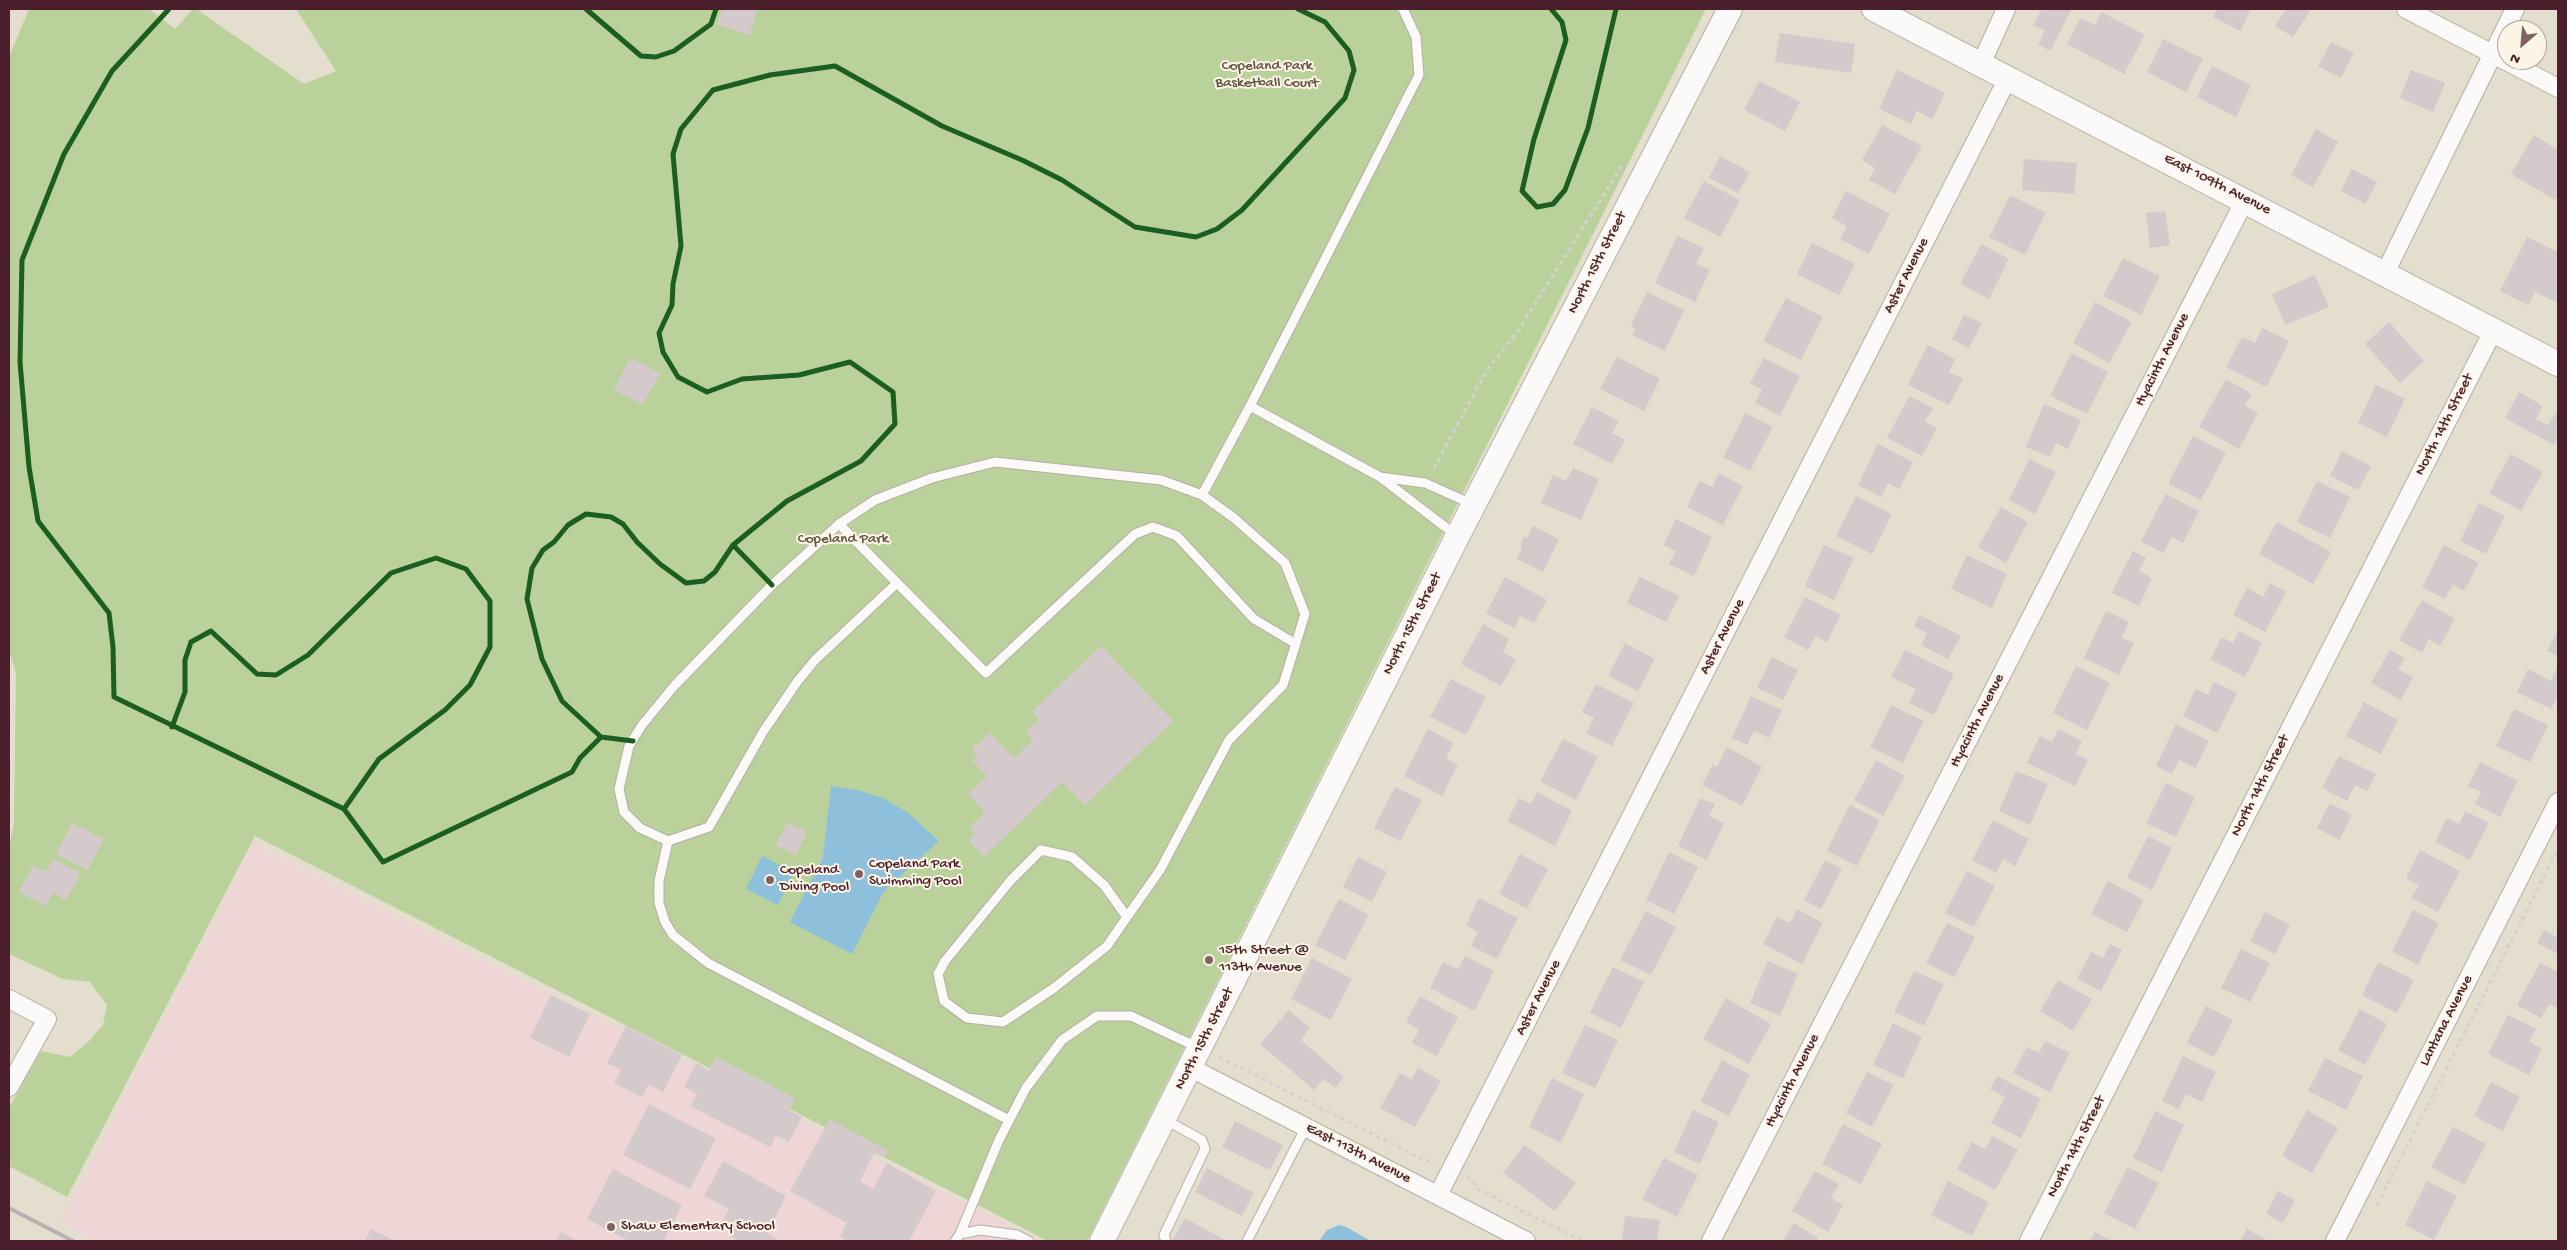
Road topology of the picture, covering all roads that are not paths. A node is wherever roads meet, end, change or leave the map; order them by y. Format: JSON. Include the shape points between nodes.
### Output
{"nodes":[{"id":1,"x":1403,"y":9,"type":"edge"},
{"id":2,"x":1730,"y":9,"type":"edge"},
{"id":3,"x":1874,"y":9,"type":"edge"},
{"id":4,"x":2006,"y":9,"type":"edge"},
{"id":5,"x":2406,"y":9,"type":"edge"},
{"id":6,"x":2516,"y":9,"type":"edge"},
{"id":7,"x":2492,"y":54,"type":"junction"},
{"id":8,"x":1981,"y":64,"type":"junction"},
{"id":9,"x":2008,"y":78,"type":"junction"},
{"id":10,"x":2558,"y":88,"type":"edge"},
{"id":11,"x":2245,"y":200,"type":"junction"},
{"id":12,"x":2385,"y":273,"type":"junction"},
{"id":13,"x":2493,"y":331,"type":"junction"},
{"id":14,"x":2558,"y":364,"type":"edge"},
{"id":15,"x":1250,"y":406,"type":"junction"},
{"id":16,"x":1380,"y":477,"type":"junction"},
{"id":17,"x":1202,"y":495,"type":"junction"},
{"id":18,"x":1473,"y":505,"type":"junction"},
{"id":19,"x":839,"y":524,"type":"junction"},
{"id":20,"x":1457,"y":536,"type":"junction"},
{"id":21,"x":897,"y":583,"type":"junction"},
{"id":22,"x":1296,"y":644,"type":"junction"},
{"id":23,"x":2558,"y":802,"type":"edge"},
{"id":24,"x":668,"y":841,"type":"junction"},
{"id":25,"x":1127,"y":917,"type":"junction"},
{"id":26,"x":9,"y":999,"type":"edge"},
{"id":27,"x":1195,"y":1058,"type":"junction"},
{"id":28,"x":9,"y":1087,"type":"edge"},
{"id":29,"x":1010,"y":1120,"type":"junction"},
{"id":30,"x":1164,"y":1120,"type":"junction"},
{"id":31,"x":1306,"y":1127,"type":"junction"},
{"id":32,"x":1438,"y":1196,"type":"junction"},
{"id":33,"x":958,"y":1238,"type":"edge"},
{"id":34,"x":1030,"y":1241,"type":"edge"},
{"id":35,"x":1102,"y":1241,"type":"edge"},
{"id":36,"x":1166,"y":1241,"type":"edge"},
{"id":37,"x":1247,"y":1241,"type":"edge"},
{"id":38,"x":1526,"y":1241,"type":"edge"},
{"id":39,"x":1711,"y":1241,"type":"edge"},
{"id":40,"x":2029,"y":1241,"type":"edge"},
{"id":41,"x":2335,"y":1241,"type":"edge"}],
"edges":[{"from":1,"to":15,"type":"lane","via":[[1416,36],[1419,75]]},
{"from":2,"to":18,"type":"street","name":"North 15th Street"},
{"from":3,"to":8,"type":"street","name":"East 109th Avenue"},
{"from":4,"to":8,"type":"street"},
{"from":5,"to":7,"type":"street"},
{"from":6,"to":7,"type":"street"},
{"from":7,"to":10,"type":"street"},
{"from":7,"to":12,"type":"street"},
{"from":8,"to":9,"type":"street","name":"East 109th Avenue"},
{"from":9,"to":11,"type":"street","name":"East 109th Avenue"},
{"from":9,"to":32,"type":"street","name":"Aster Avenue"},
{"from":11,"to":12,"type":"street","name":"East 109th Avenue"},
{"from":11,"to":39,"type":"street","name":"Hyacinth Avenue"},
{"from":12,"to":13,"type":"street","name":"East 109th Avenue"},
{"from":13,"to":14,"type":"street","name":"East 109th Avenue"},
{"from":13,"to":40,"type":"street","name":"North 14th Street"},
{"from":15,"to":16,"type":"lane"},
{"from":15,"to":17,"type":"lane"},
{"from":16,"to":18,"type":"lane","via":[[1425,483]]},
{"from":16,"to":20,"type":"lane"},
{"from":17,"to":19,"type":"lane","via":[[1161,480],[995,462],[932,478],[875,500]]},
{"from":17,"to":22,"type":"lane","via":[[1285,563],[1305,614]]},
{"from":18,"to":20,"type":"street","name":"North 15th Street"},
{"from":19,"to":21,"type":"lane"},
{"from":19,"to":24,"type":"lane","via":[[772,585],[675,684],[629,746],[618,790],[624,812],[640,828]]},
{"from":20,"to":27,"type":"street","name":"North 15th Street"},
{"from":21,"to":22,"type":"lane","via":[[986,673],[1135,534],[1153,527],[1177,536],[1254,619]]},
{"from":21,"to":24,"type":"lane","via":[[797,682],[763,732],[709,827]]},
{"from":22,"to":25,"type":"lane","via":[[1283,685],[1229,740],[1160,870]]},
{"from":23,"to":41,"type":"street","name":"Lantana Avenue"},
{"from":24,"to":29,"type":"lane","via":[[659,881],[659,903],[673,935],[692,952]]},
{"from":25,"to":25,"type":"lane","via":[[1104,885],[1072,857],[1041,850],[1011,880],[945,961],[938,974],[944,1001],[967,1018],[1002,1022],[1054,988],[1107,946]]},
{"from":26,"to":28,"type":"street","via":[[47,1019]]},
{"from":27,"to":29,"type":"lane","via":[[1131,1016],[1097,1016],[1062,1040],[1026,1088]]},
{"from":27,"to":30,"type":"street","name":"North 15th Street"},
{"from":27,"to":31,"type":"street","name":"East 113th Avenue"},
{"from":29,"to":33,"type":"lane"},
{"from":30,"to":35,"type":"street","name":"North 15th Street"},
{"from":30,"to":36,"type":"lane","via":[[1202,1140],[1205,1149],[1164,1235]]},
{"from":31,"to":32,"type":"street","name":"East 113th Avenue"},
{"from":31,"to":37,"type":"lane"},
{"from":32,"to":38,"type":"street","name":"East 113th Avenue"},
{"from":33,"to":34,"type":"lane","via":[[980,1230],[1017,1234]]}]}
